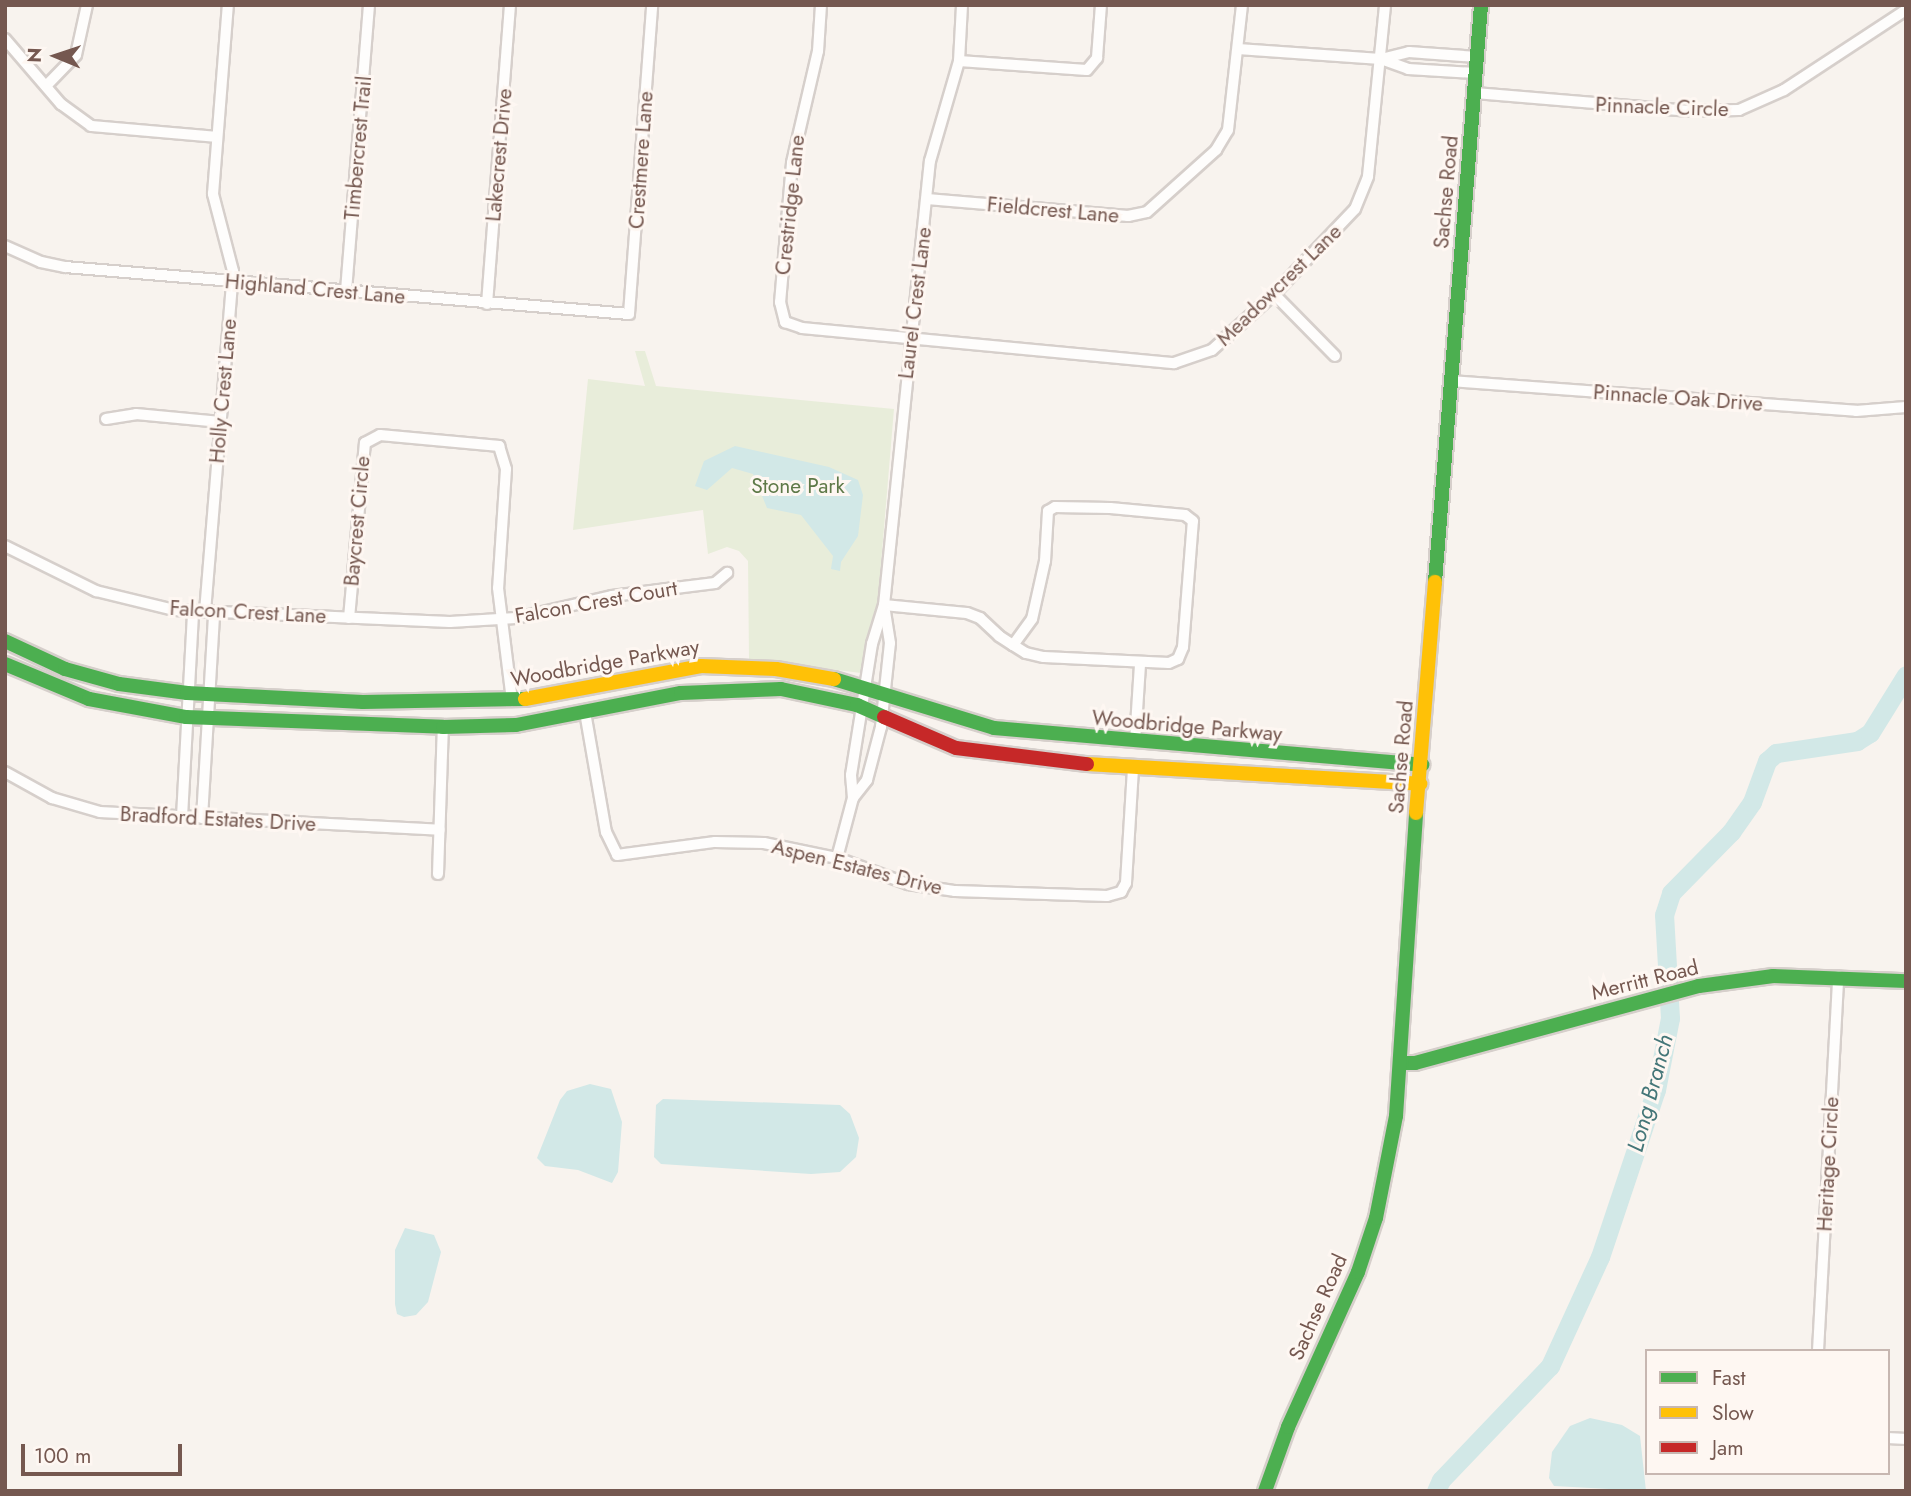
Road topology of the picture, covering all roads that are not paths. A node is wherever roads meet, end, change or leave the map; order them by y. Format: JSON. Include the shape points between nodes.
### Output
{"nodes":[{"id":1,"x":87,"y":5,"type":"edge"},
{"id":2,"x":229,"y":5,"type":"edge"},
{"id":3,"x":369,"y":5,"type":"edge"},
{"id":4,"x":510,"y":5,"type":"edge"},
{"id":5,"x":652,"y":5,"type":"edge"},
{"id":6,"x":821,"y":5,"type":"edge"},
{"id":7,"x":962,"y":5,"type":"edge"},
{"id":8,"x":1101,"y":5,"type":"edge"},
{"id":9,"x":1242,"y":5,"type":"edge"},
{"id":10,"x":1385,"y":5,"type":"edge"},
{"id":11,"x":1481,"y":5,"type":"edge"},
{"id":12,"x":1906,"y":10,"type":"edge"},
{"id":13,"x":5,"y":39,"type":"edge"},
{"id":14,"x":1238,"y":49,"type":"junction"},
{"id":15,"x":1477,"y":57,"type":"junction"},
{"id":16,"x":1381,"y":59,"type":"junction"},
{"id":17,"x":959,"y":61,"type":"junction"},
{"id":18,"x":1476,"y":73,"type":"junction"},
{"id":19,"x":46,"y":86,"type":"junction"},
{"id":20,"x":1475,"y":93,"type":"junction"},
{"id":21,"x":216,"y":137,"type":"junction"},
{"id":22,"x":927,"y":199,"type":"junction"},
{"id":23,"x":5,"y":246,"type":"edge"},
{"id":24,"x":233,"y":281,"type":"junction"},
{"id":25,"x":346,"y":291,"type":"junction"},
{"id":26,"x":1274,"y":293,"type":"junction"},
{"id":27,"x":488,"y":304,"type":"junction"},
{"id":28,"x":629,"y":314,"type":"joint"},
{"id":29,"x":785,"y":322,"type":"joint"},
{"id":30,"x":909,"y":338,"type":"junction"},
{"id":31,"x":1335,"y":356,"type":"dead end"},
{"id":32,"x":1450,"y":382,"type":"junction"},
{"id":33,"x":1906,"y":407,"type":"edge"},
{"id":34,"x":106,"y":419,"type":"dead end"},
{"id":35,"x":221,"y":422,"type":"junction"},
{"id":36,"x":5,"y":546,"type":"edge"},
{"id":37,"x":727,"y":572,"type":"dead end"},
{"id":38,"x":884,"y":605,"type":"junction"},
{"id":39,"x":193,"y":612,"type":"junction"},
{"id":40,"x":209,"y":612,"type":"junction"},
{"id":41,"x":349,"y":618,"type":"junction"},
{"id":42,"x":502,"y":619,"type":"junction"},
{"id":43,"x":5,"y":641,"type":"edge"},
{"id":44,"x":1013,"y":645,"type":"junction"},
{"id":45,"x":5,"y":664,"type":"edge"},
{"id":46,"x":1140,"y":664,"type":"junction"},
{"id":47,"x":866,"y":688,"type":"junction"},
{"id":48,"x":187,"y":693,"type":"junction"},
{"id":49,"x":208,"y":694,"type":"junction"},
{"id":50,"x":885,"y":694,"type":"junction"},
{"id":51,"x":512,"y":701,"type":"junction"},
{"id":52,"x":864,"y":708,"type":"junction"},
{"id":53,"x":585,"y":712,"type":"junction"},
{"id":54,"x":883,"y":716,"type":"junction"},
{"id":55,"x":186,"y":717,"type":"junction"},
{"id":56,"x":206,"y":718,"type":"junction"},
{"id":57,"x":443,"y":727,"type":"junction"},
{"id":58,"x":1135,"y":743,"type":"junction"},
{"id":59,"x":1422,"y":765,"type":"junction"},
{"id":60,"x":1133,"y":769,"type":"junction"},
{"id":61,"x":5,"y":772,"type":"edge"},
{"id":62,"x":1420,"y":785,"type":"junction"},
{"id":63,"x":853,"y":798,"type":"junction"},
{"id":64,"x":182,"y":817,"type":"junction"},
{"id":65,"x":202,"y":818,"type":"junction"},
{"id":66,"x":440,"y":830,"type":"junction"},
{"id":67,"x":837,"y":858,"type":"junction"},
{"id":68,"x":438,"y":874,"type":"dead end"},
{"id":69,"x":1838,"y":978,"type":"junction"},
{"id":70,"x":1906,"y":981,"type":"edge"},
{"id":71,"x":1401,"y":1063,"type":"junction"},
{"id":72,"x":1818,"y":1349,"type":"edge"},
{"id":73,"x":1265,"y":1491,"type":"edge"}],
"edges":[{"from":1,"to":19,"type":"street","via":[[76,55]]},
{"from":2,"to":21,"type":"street","name":"Holly Crest Lane"},
{"from":3,"to":25,"type":"street","name":"Timbercrest Trail"},
{"from":4,"to":27,"type":"street","name":"Lakecrest Drive"},
{"from":5,"to":28,"type":"street","name":"Crestmere Lane"},
{"from":6,"to":29,"type":"street","name":"Crestridge Lane","via":[[818,51],[792,163],[780,302]]},
{"from":7,"to":17,"type":"street","name":"Laurel Crest Lane"},
{"from":8,"to":17,"type":"street","via":[[1097,58],[1087,70]]},
{"from":9,"to":14,"type":"street","name":"Fieldcrest Lane"},
{"from":10,"to":16,"type":"street","name":"Meadowcrest Lane"},
{"from":11,"to":15,"type":"main road","name":"Sachse Road"},
{"from":12,"to":20,"type":"street","name":"Pinnacle Circle","via":[[1783,90],[1739,110],[1689,111]]},
{"from":13,"to":19,"type":"street"},
{"from":14,"to":16,"type":"street"},
{"from":14,"to":22,"type":"street","name":"Fieldcrest Lane","via":[[1228,130],[1216,150],[1147,212],[1128,216]]},
{"from":15,"to":16,"type":"street","via":[[1409,52]]},
{"from":15,"to":18,"type":"main road","name":"Sachse Road"},
{"from":16,"to":18,"type":"street","via":[[1408,69]]},
{"from":16,"to":26,"type":"street","name":"Meadowcrest Lane","via":[[1368,176],[1355,209]]},
{"from":17,"to":22,"type":"street","name":"Laurel Crest Lane","via":[[930,160]]},
{"from":18,"to":20,"type":"main road","name":"Sachse Road"},
{"from":19,"to":21,"type":"street","via":[[72,115],[91,126]]},
{"from":20,"to":32,"type":"main road","name":"Sachse Road"},
{"from":21,"to":24,"type":"street","name":"Holly Crest Lane","via":[[214,202],[232,257]]},
{"from":22,"to":30,"type":"street","name":"Laurel Crest Lane","via":[[921,277]]},
{"from":23,"to":24,"type":"street","name":"Highland Crest Lane","via":[[65,267]]},
{"from":24,"to":25,"type":"street","name":"Highland Crest Lane"},
{"from":24,"to":35,"type":"street","name":"Holly Crest Lane"},
{"from":25,"to":27,"type":"street","name":"Highland Crest Lane"},
{"from":26,"to":30,"type":"street","name":"Meadowcrest Lane","via":[[1212,349],[1189,361]]},
{"from":26,"to":31,"type":"street"},
{"from":27,"to":28,"type":"street","name":"Highland Crest Lane"},
{"from":29,"to":30,"type":"street","name":"Meadowcrest Lane","via":[[802,328]]},
{"from":30,"to":38,"type":"street","name":"Laurel Crest Lane"},
{"from":32,"to":33,"type":"street","name":"Pinnacle Oak Drive","via":[[1856,411]]},
{"from":32,"to":59,"type":"main road","name":"Sachse Road"},
{"from":34,"to":35,"type":"street","via":[[136,414]]},
{"from":35,"to":40,"type":"street","name":"Holly Crest Lane"},
{"from":36,"to":39,"type":"street","name":"Falcon Crest Lane","via":[[96,591]]},
{"from":37,"to":42,"type":"street","name":"Falcon Crest Court","via":[[715,583],[623,594]]},
{"from":38,"to":44,"type":"street","via":[[967,613]]},
{"from":38,"to":47,"type":"street","name":"Laurel Crest Lane"},
{"from":38,"to":50,"type":"street","name":"Laurel Crest Lane","via":[[890,643]]},
{"from":39,"to":40,"type":"street","name":"Falcon Crest Lane"},
{"from":39,"to":48,"type":"street"},
{"from":40,"to":41,"type":"street","name":"Falcon Crest Lane"},
{"from":40,"to":49,"type":"street","name":"Holly Crest Lane"},
{"from":41,"to":42,"type":"street","name":"Falcon Crest Lane"},
{"from":41,"to":42,"type":"street","name":"Baycrest Circle","via":[[363,449],[369,438],[380,435],[485,443],[502,449],[506,469],[498,574]]},
{"from":42,"to":51,"type":"street","name":"Baycrest Circle"},
{"from":43,"to":48,"type":"main road","name":"Woodbridge Parkway","via":[[65,668],[119,684]]},
{"from":44,"to":46,"type":"street","via":[[1044,657]]},
{"from":44,"to":46,"type":"street","via":[[1032,619],[1045,561],[1048,511],[1068,506],[1185,515],[1193,521],[1194,532],[1182,647],[1178,659],[1169,663]]},
{"from":45,"to":55,"type":"main road","name":"Woodbridge Parkway","via":[[89,699]]},
{"from":46,"to":58,"type":"street"},
{"from":47,"to":50,"type":"main road","name":"Woodbridge Parkway"},
{"from":47,"to":51,"type":"main road","name":"Woodbridge Parkway","via":[[820,674],[701,666]]},
{"from":47,"to":52,"type":"street","name":"Laurel Crest Lane"},
{"from":48,"to":49,"type":"main road","name":"Woodbridge Parkway"},
{"from":48,"to":55,"type":"street"},
{"from":49,"to":51,"type":"main road","name":"Woodbridge Parkway","via":[[461,705]]},
{"from":49,"to":56,"type":"street","name":"Holly Crest Lane"},
{"from":50,"to":54,"type":"street","name":"Laurel Crest Lane"},
{"from":50,"to":58,"type":"main road","name":"Woodbridge Parkway","via":[[960,721],[995,728]]},
{"from":52,"to":53,"type":"main road","name":"Woodbridge Parkway","via":[[781,689],[735,689],[629,701]]},
{"from":52,"to":54,"type":"main road","name":"Woodbridge Parkway"},
{"from":52,"to":63,"type":"street","name":"Laurel Crest Lane","via":[[851,775]]},
{"from":53,"to":57,"type":"main road","name":"Woodbridge Parkway","via":[[516,725]]},
{"from":53,"to":67,"type":"street","name":"Aspen Estates Drive","via":[[606,832],[617,855],[737,842]]},
{"from":54,"to":60,"type":"main road","name":"Woodbridge Parkway","via":[[975,752]]},
{"from":54,"to":63,"type":"street","name":"Laurel Crest Lane","via":[[867,780]]},
{"from":55,"to":56,"type":"main road","name":"Woodbridge Parkway"},
{"from":55,"to":64,"type":"street"},
{"from":56,"to":57,"type":"main road","name":"Woodbridge Parkway"},
{"from":56,"to":65,"type":"street","name":"Holly Crest Lane"},
{"from":57,"to":66,"type":"street"},
{"from":58,"to":59,"type":"main road","name":"Woodbridge Parkway"},
{"from":59,"to":62,"type":"main road","name":"Sachse Road"},
{"from":60,"to":62,"type":"main road","name":"Woodbridge Parkway"},
{"from":60,"to":67,"type":"street","name":"Aspen Estates Drive","via":[[1126,883],[1115,895],[930,888]]},
{"from":61,"to":64,"type":"street","name":"Bradford Estates Drive","via":[[52,798],[100,813]]},
{"from":62,"to":71,"type":"main road","name":"Sachse Road"},
{"from":63,"to":67,"type":"street"},
{"from":64,"to":65,"type":"street","name":"Bradford Estates Drive"},
{"from":65,"to":66,"type":"street","name":"Bradford Estates Drive"},
{"from":66,"to":68,"type":"street"},
{"from":69,"to":70,"type":"main road","name":"Merritt Road"},
{"from":69,"to":71,"type":"main road","name":"Merritt Road","via":[[1773,976],[1699,986],[1415,1063]]},
{"from":69,"to":72,"type":"street","name":"Heritage Circle"},
{"from":71,"to":73,"type":"main road","name":"Sachse Road","via":[[1376,1219]]}]}
